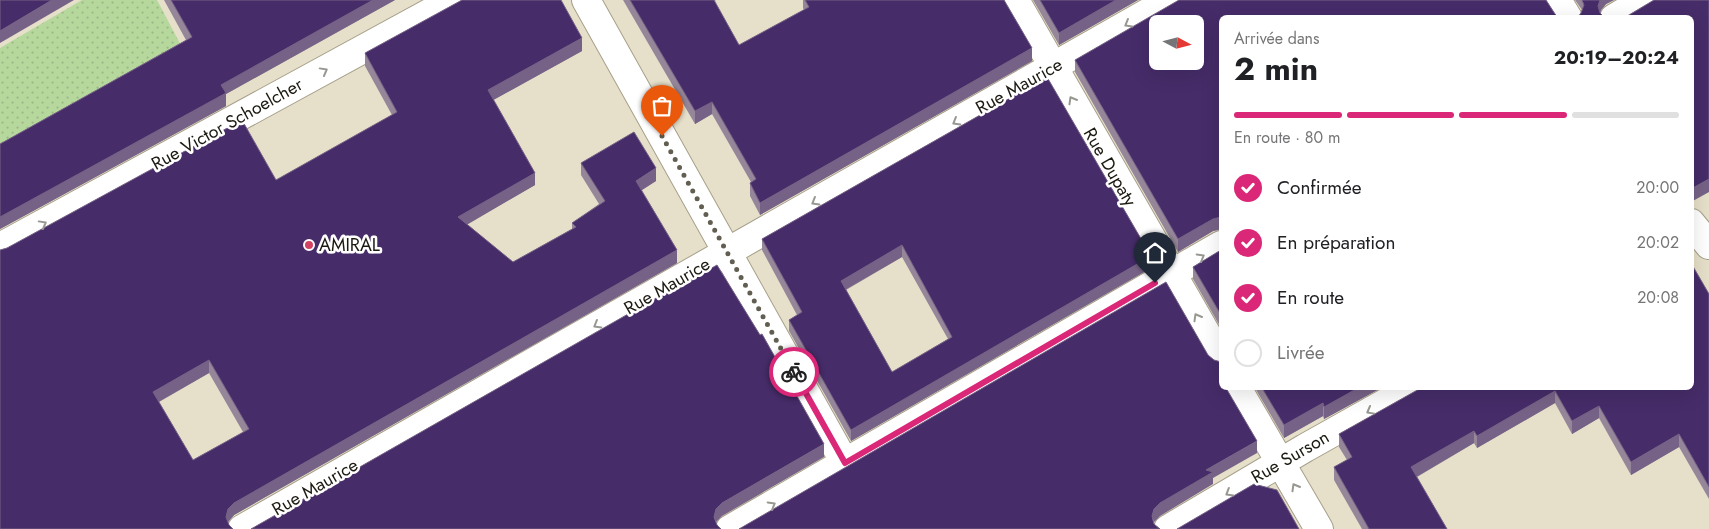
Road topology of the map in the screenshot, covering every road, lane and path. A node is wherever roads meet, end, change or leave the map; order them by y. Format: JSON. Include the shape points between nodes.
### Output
{"nodes":[{"id":1,"x":453,"y":0,"type":"edge"},
{"id":2,"x":586,"y":0,"type":"edge"},
{"id":3,"x":1015,"y":0,"type":"edge"},
{"id":4,"x":1170,"y":0,"type":"edge"},
{"id":5,"x":1557,"y":0,"type":"edge"},
{"id":6,"x":1645,"y":0,"type":"edge"},
{"id":7,"x":1566,"y":15,"type":"edge"},
{"id":8,"x":1619,"y":15,"type":"edge"},
{"id":9,"x":1053,"y":67,"type":"junction"},
{"id":10,"x":1219,"y":246,"type":"edge"},
{"id":11,"x":0,"y":247,"type":"edge"},
{"id":12,"x":727,"y":252,"type":"junction"},
{"id":13,"x":1172,"y":273,"type":"junction"},
{"id":14,"x":1219,"y":355,"type":"edge"},
{"id":15,"x":1238,"y":390,"type":"edge"},
{"id":16,"x":1408,"y":390,"type":"edge"},
{"id":17,"x":845,"y":463,"type":"junction"},
{"id":18,"x":1280,"y":463,"type":"junction"},
{"id":19,"x":242,"y":529,"type":"edge"},
{"id":20,"x":730,"y":529,"type":"edge"},
{"id":21,"x":1168,"y":529,"type":"edge"},
{"id":22,"x":1319,"y":529,"type":"edge"}],
"edges":[{"from":11,"to":1,"type":"street","name":"Rue Victor Schoelcher","one_way":true},
{"from":2,"to":12,"type":"street"},
{"from":3,"to":9,"type":"street","name":"Rue Dupaty"},
{"from":4,"to":9,"type":"street","name":"Rue Maurice","one_way":true},
{"from":5,"to":7,"type":"street"},
{"from":6,"to":8,"type":"street"},
{"from":9,"to":12,"type":"street","name":"Rue Maurice","one_way":true},
{"from":13,"to":9,"type":"street","name":"Rue Dupaty","one_way":true},
{"from":13,"to":10,"type":"street","one_way":true},
{"from":12,"to":17,"type":"street"},
{"from":12,"to":19,"type":"street","name":"Rue Maurice","one_way":true},
{"from":14,"to":13,"type":"street","name":"Rue Dupaty","one_way":true},
{"from":13,"to":17,"type":"street"},
{"from":15,"to":18,"type":"street"},
{"from":16,"to":18,"type":"street","name":"Rue Surson","one_way":true},
{"from":20,"to":17,"type":"street","one_way":true},
{"from":18,"to":21,"type":"street","name":"Rue Surson","one_way":true},
{"from":22,"to":18,"type":"street","one_way":true}]}
